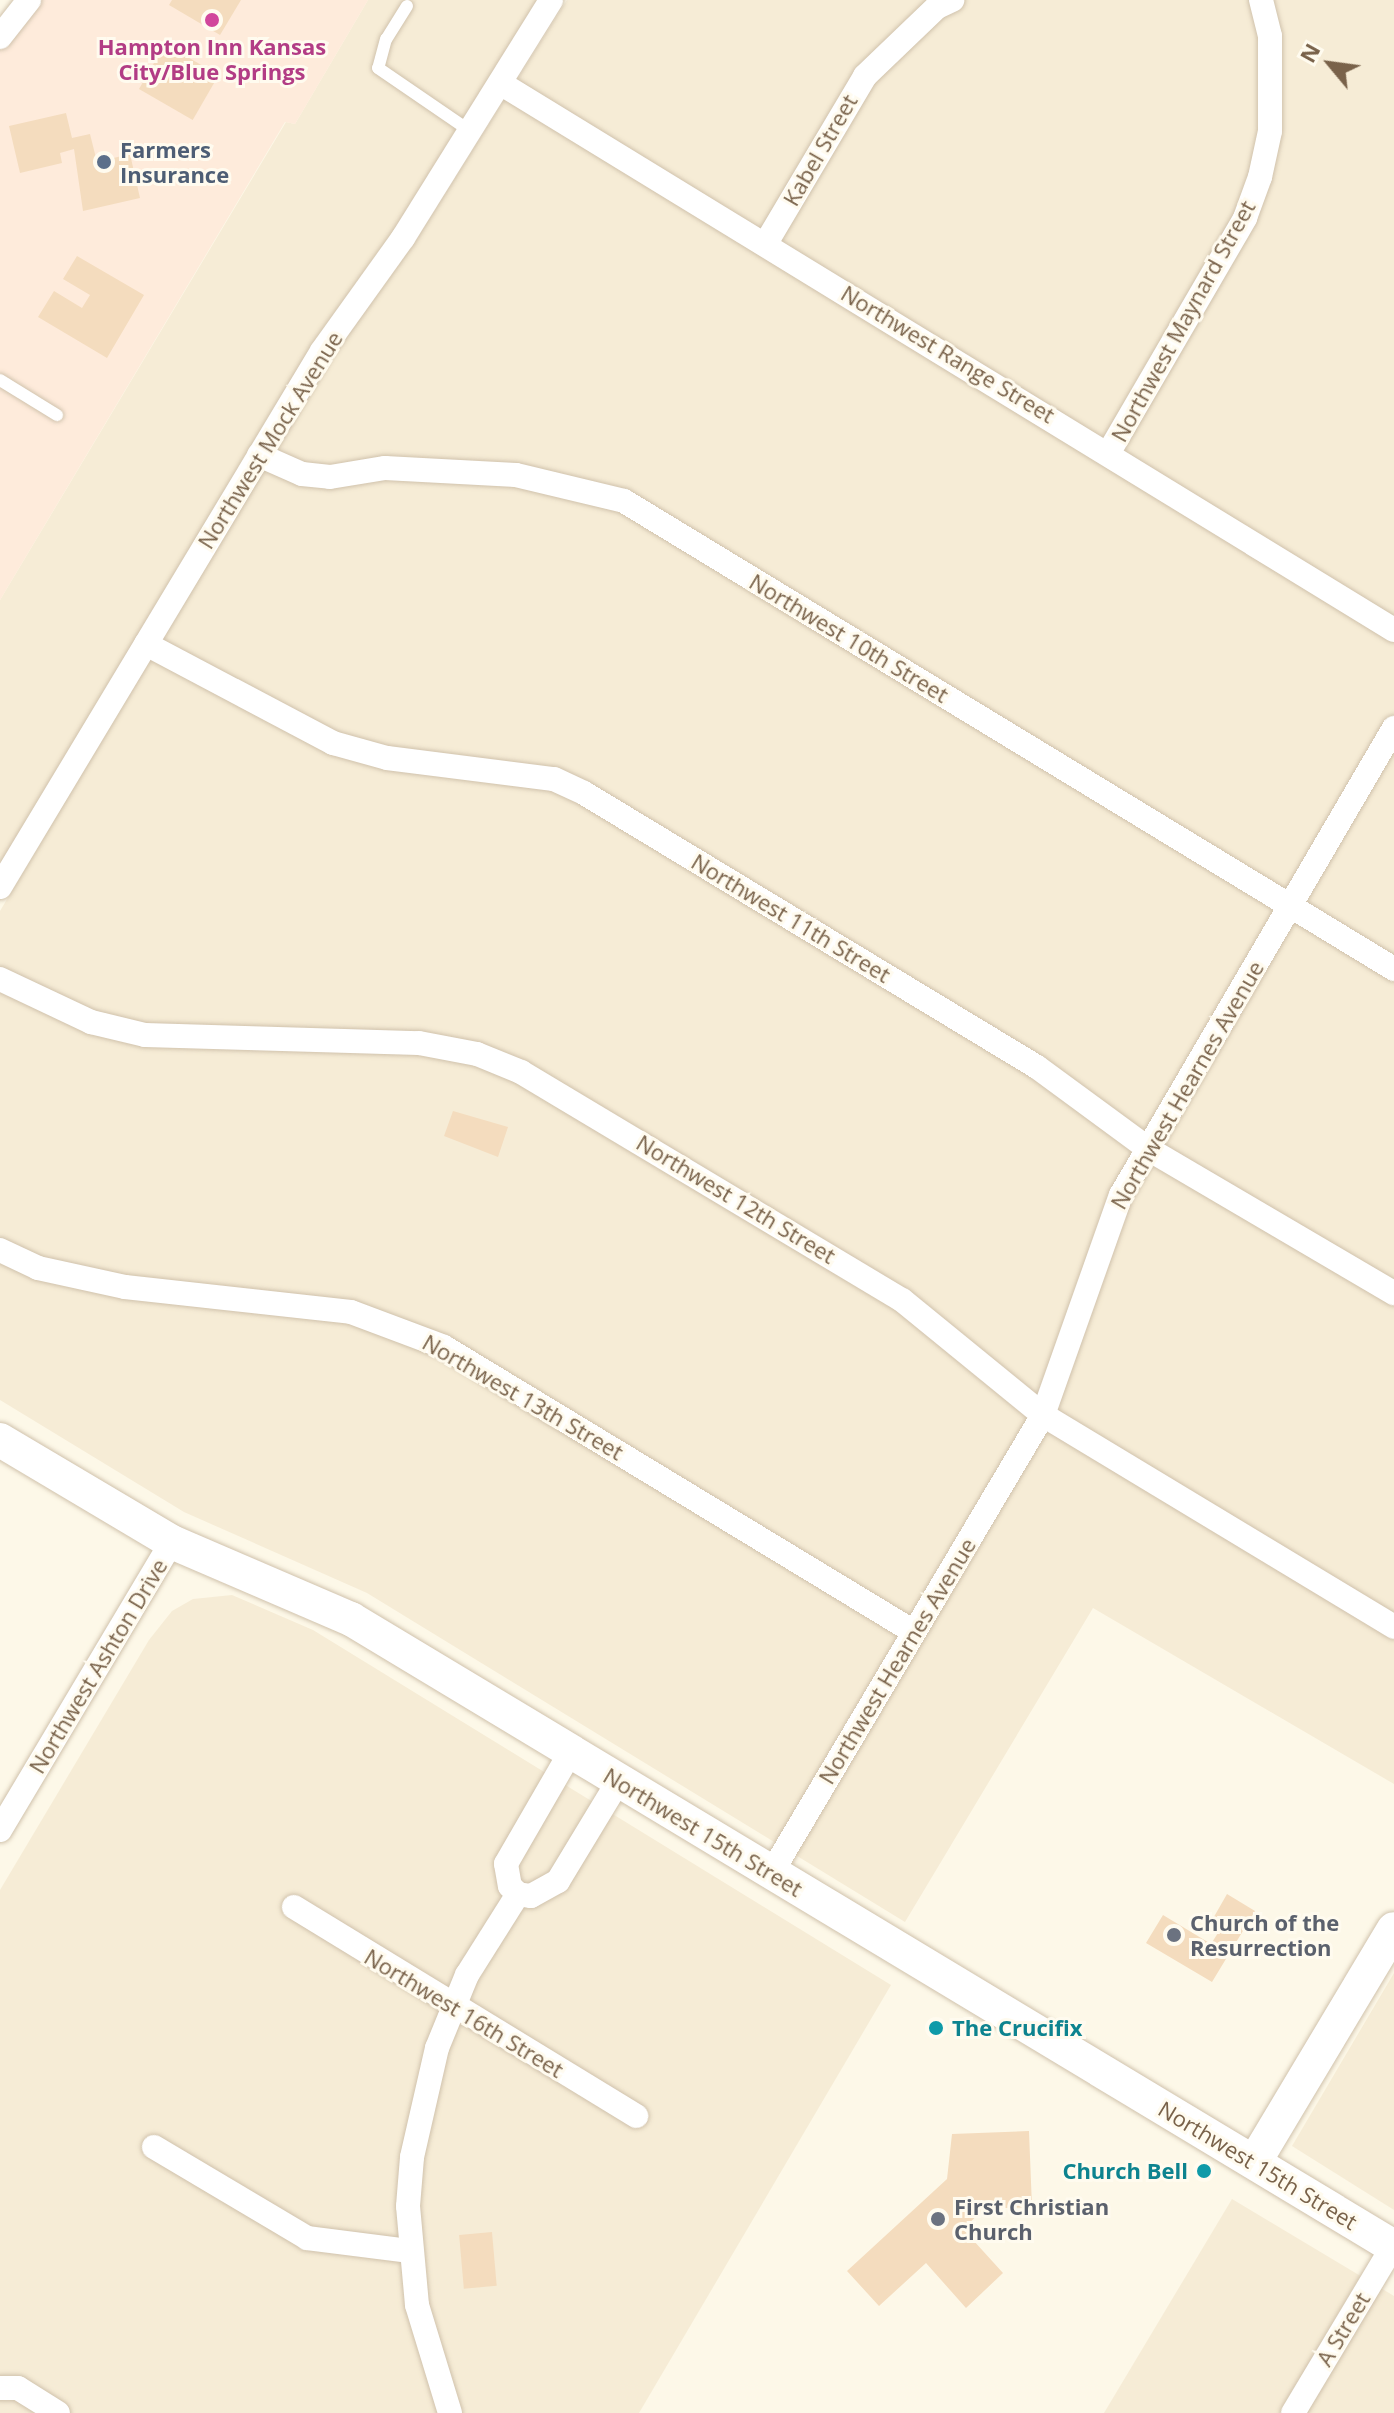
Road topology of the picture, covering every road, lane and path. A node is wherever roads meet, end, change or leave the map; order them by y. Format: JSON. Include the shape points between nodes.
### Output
{"nodes":[{"id":1,"x":29,"y":0,"type":"edge"},
{"id":2,"x":551,"y":0,"type":"edge"},
{"id":3,"x":952,"y":0,"type":"edge"},
{"id":4,"x":1261,"y":0,"type":"edge"},
{"id":5,"x":407,"y":6,"type":"dead end"},
{"id":6,"x":0,"y":37,"type":"edge"},
{"id":7,"x":500,"y":83,"type":"junction"},
{"id":8,"x":470,"y":131,"type":"junction"},
{"id":9,"x":766,"y":243,"type":"junction"},
{"id":10,"x":0,"y":380,"type":"edge"},
{"id":11,"x":57,"y":415,"type":"dead end"},
{"id":12,"x":1109,"y":452,"type":"junction"},
{"id":13,"x":259,"y":455,"type":"junction"},
{"id":14,"x":1394,"y":630,"type":"edge"},
{"id":15,"x":146,"y":644,"type":"junction"},
{"id":16,"x":1394,"y":728,"type":"edge"},
{"id":17,"x":2,"y":878,"type":"edge"},
{"id":18,"x":1289,"y":905,"type":"junction"},
{"id":19,"x":1394,"y":969,"type":"edge"},
{"id":20,"x":0,"y":979,"type":"edge"},
{"id":21,"x":1150,"y":1150,"type":"junction"},
{"id":22,"x":0,"y":1250,"type":"edge"},
{"id":23,"x":1394,"y":1293,"type":"edge"},
{"id":24,"x":1043,"y":1415,"type":"junction"},
{"id":25,"x":0,"y":1440,"type":"edge"},
{"id":26,"x":172,"y":1542,"type":"junction"},
{"id":27,"x":1394,"y":1627,"type":"edge"},
{"id":28,"x":914,"y":1632,"type":"junction"},
{"id":29,"x":570,"y":1753,"type":"junction"},
{"id":30,"x":618,"y":1782,"type":"junction"},
{"id":31,"x":0,"y":1830,"type":"edge"},
{"id":32,"x":772,"y":1872,"type":"junction"},
{"id":33,"x":518,"y":1894,"type":"junction"},
{"id":34,"x":294,"y":1907,"type":"dead end"},
{"id":35,"x":1394,"y":1929,"type":"edge"},
{"id":36,"x":455,"y":2010,"type":"junction"},
{"id":37,"x":636,"y":2116,"type":"dead end"},
{"id":38,"x":154,"y":2147,"type":"dead end"},
{"id":39,"x":1255,"y":2161,"type":"junction"},
{"id":40,"x":1393,"y":2246,"type":"edge"},
{"id":41,"x":410,"y":2251,"type":"junction"},
{"id":42,"x":0,"y":2388,"type":"edge"},
{"id":43,"x":58,"y":2413,"type":"edge"},
{"id":44,"x":450,"y":2413,"type":"edge"},
{"id":45,"x":1293,"y":2413,"type":"edge"}],
"edges":[{"from":1,"to":6,"type":"street"},
{"from":2,"to":7,"type":"street","name":"Northwest Mock Avenue"},
{"from":3,"to":9,"type":"street","name":"Kabel Street","via":[[937,7],[865,76]]},
{"from":4,"to":12,"type":"street","name":"Northwest Maynard Street","via":[[1270,36],[1270,131],[1260,177],[1245,218]]},
{"from":5,"to":8,"type":"lane","via":[[386,39],[378,68]]},
{"from":7,"to":8,"type":"street","name":"Northwest Mock Avenue"},
{"from":7,"to":9,"type":"street","name":"Northwest Range Street"},
{"from":8,"to":13,"type":"street","name":"Northwest Mock Avenue"},
{"from":9,"to":12,"type":"street","name":"Northwest Range Street"},
{"from":10,"to":11,"type":"lane"},
{"from":12,"to":14,"type":"street","name":"Northwest Range Street"},
{"from":13,"to":15,"type":"street","name":"Northwest Mock Avenue"},
{"from":13,"to":18,"type":"street","name":"Northwest 10th Street","via":[[302,474],[330,477],[385,468],[516,475],[624,501]]},
{"from":15,"to":17,"type":"street","name":"Northwest Mock Avenue"},
{"from":15,"to":21,"type":"street","name":"Northwest 11th Street","via":[[333,743],[387,758],[554,779],[584,793],[1037,1067]]},
{"from":16,"to":18,"type":"street","name":"Northwest Hearnes Avenue"},
{"from":18,"to":19,"type":"street","name":"Northwest 10th Street"},
{"from":18,"to":21,"type":"street","name":"Northwest Hearnes Avenue"},
{"from":20,"to":24,"type":"street","name":"Northwest 12th Street","via":[[91,1022],[145,1035],[380,1040],[477,1054],[563,1093],[902,1300]]},
{"from":21,"to":23,"type":"street","name":"Northwest 11th Street"},
{"from":21,"to":24,"type":"street","name":"Northwest Hearnes Avenue","via":[[1105,1235]]},
{"from":22,"to":28,"type":"street","name":"Northwest 13th Street","via":[[38,1268],[125,1287],[351,1312],[432,1342]]},
{"from":24,"to":27,"type":"street","name":"Northwest 12th Street"},
{"from":24,"to":28,"type":"street","name":"Northwest Hearnes Avenue"},
{"from":25,"to":26,"type":"street","name":"Northwest 15th Street"},
{"from":26,"to":29,"type":"street","name":"Northwest 15th Street","via":[[351,1619]]},
{"from":26,"to":31,"type":"street","name":"Northwest Ashton Drive"},
{"from":28,"to":32,"type":"street","name":"Northwest Hearnes Avenue"},
{"from":29,"to":30,"type":"street","name":"Northwest 15th Street"},
{"from":29,"to":33,"type":"street","via":[[506,1864],[510,1886]]},
{"from":30,"to":32,"type":"street","name":"Northwest 15th Street"},
{"from":30,"to":33,"type":"street","via":[[558,1881],[531,1896]]},
{"from":32,"to":39,"type":"street","name":"Northwest 15th Street"},
{"from":33,"to":36,"type":"street","via":[[467,1975]]},
{"from":34,"to":36,"type":"street","name":"Northwest 16th Street"},
{"from":35,"to":39,"type":"street"},
{"from":36,"to":37,"type":"street","name":"Northwest 16th Street"},
{"from":36,"to":41,"type":"street","via":[[437,2048],[412,2157]]},
{"from":38,"to":41,"type":"street","via":[[307,2238],[338,2246]]},
{"from":39,"to":40,"type":"street","name":"Northwest 15th Street"},
{"from":40,"to":45,"type":"street","name":"A Street"},
{"from":41,"to":44,"type":"street","via":[[417,2305]]},
{"from":42,"to":43,"type":"street","via":[[18,2388]]}]}
